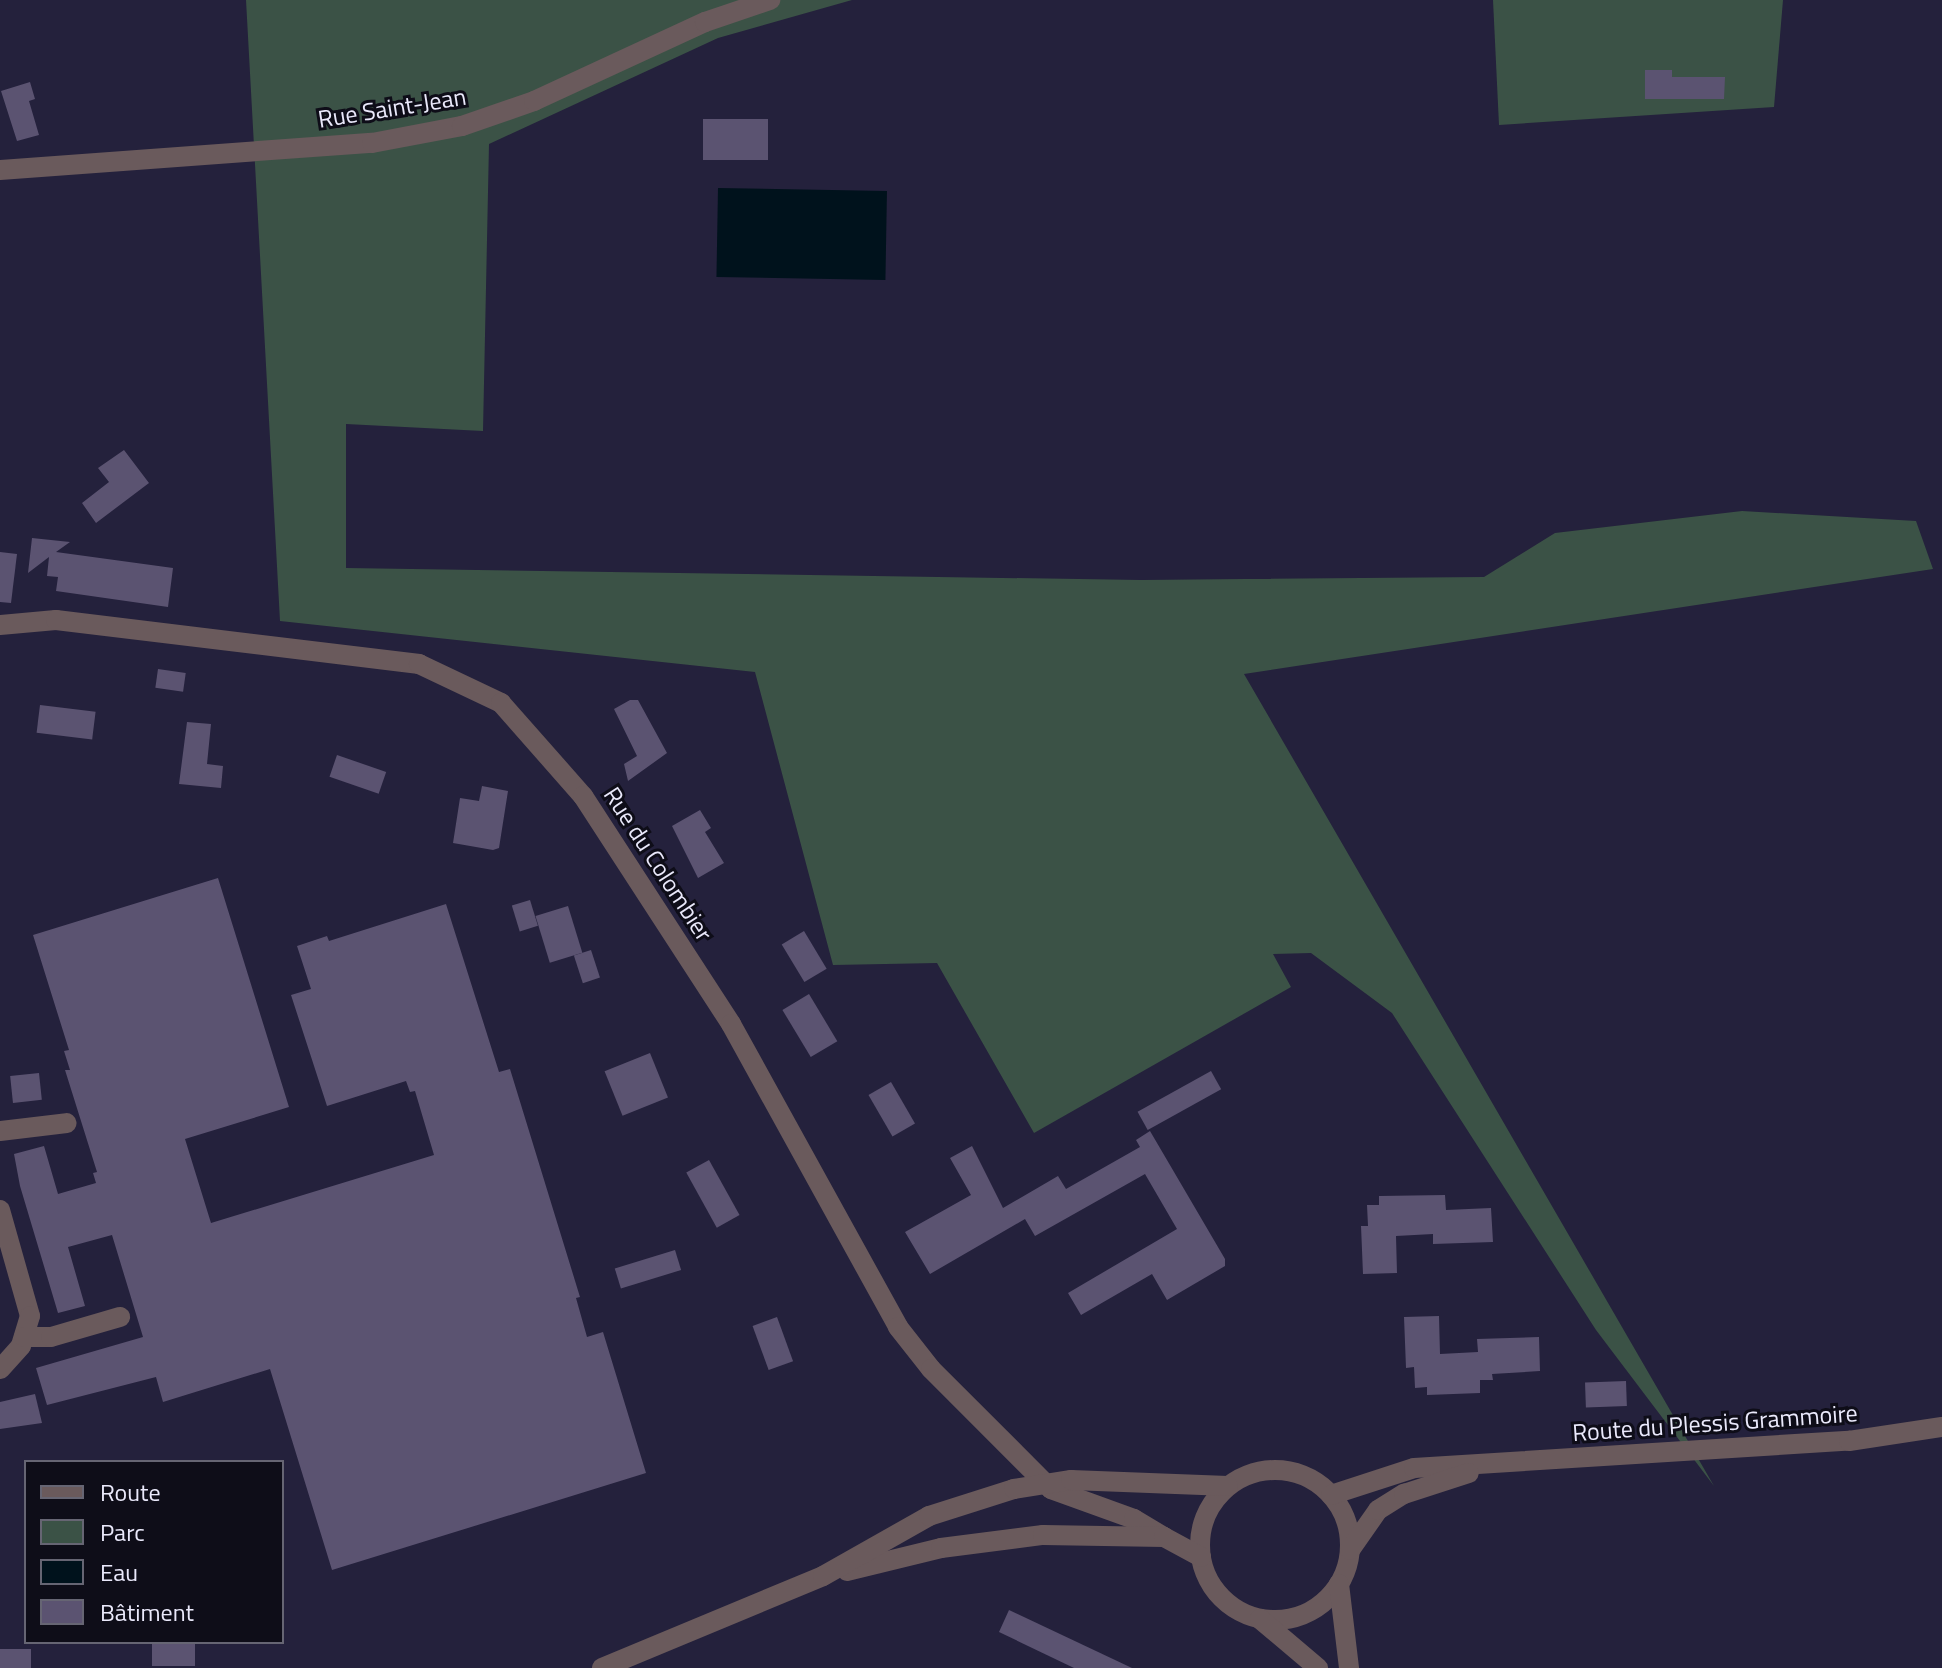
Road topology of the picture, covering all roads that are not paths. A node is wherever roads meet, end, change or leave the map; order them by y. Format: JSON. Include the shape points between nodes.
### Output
{"nodes":[{"id":1,"x":705,"y":0,"type":"edge"},
{"id":2,"x":770,"y":0,"type":"edge"},
{"id":3,"x":705,"y":22,"type":"junction"},
{"id":4,"x":0,"y":170,"type":"edge"},
{"id":5,"x":0,"y":625,"type":"edge"},
{"id":6,"x":67,"y":1123,"type":"dead end"},
{"id":7,"x":0,"y":1131,"type":"edge"},
{"id":8,"x":0,"y":1210,"type":"edge"},
{"id":9,"x":120,"y":1317,"type":"dead end"},
{"id":10,"x":24,"y":1337,"type":"junction"},
{"id":11,"x":0,"y":1369,"type":"edge"},
{"id":12,"x":1942,"y":1427,"type":"edge"},
{"id":13,"x":1491,"y":1466,"type":"junction"},
{"id":14,"x":1045,"y":1482,"type":"junction"},
{"id":15,"x":1228,"y":1486,"type":"junction"},
{"id":16,"x":1331,"y":1495,"type":"junction"},
{"id":17,"x":1164,"y":1537,"type":"junction"},
{"id":18,"x":1350,"y":1550,"type":"junction"},
{"id":19,"x":1201,"y":1557,"type":"junction"},
{"id":20,"x":823,"y":1576,"type":"junction"},
{"id":21,"x":1339,"y":1584,"type":"junction"},
{"id":22,"x":1260,"y":1619,"type":"junction"},
{"id":23,"x":602,"y":1668,"type":"edge"},
{"id":24,"x":1318,"y":1668,"type":"edge"},
{"id":25,"x":1349,"y":1668,"type":"edge"}],
"edges":[{"from":1,"to":3,"type":"street"},
{"from":2,"to":3,"type":"street","name":"Rue Saint-Jean"},
{"from":3,"to":4,"type":"street","name":"Rue Saint-Jean","via":[[534,101],[462,126],[372,143]]},
{"from":5,"to":14,"type":"street","name":"Rue du Colombier","via":[[56,620],[419,664],[501,703],[583,796],[731,1024],[898,1327],[931,1369]]},
{"from":6,"to":7,"type":"street"},
{"from":8,"to":10,"type":"street","via":[[30,1316]]},
{"from":9,"to":10,"type":"street","via":[[51,1337]]},
{"from":10,"to":11,"type":"street"},
{"from":12,"to":13,"type":"street","name":"Route du Plessis Grammoire","via":[[1849,1441]]},
{"from":13,"to":16,"type":"street","name":"Route du Plessis Grammoire","via":[[1414,1468]]},
{"from":13,"to":18,"type":"street","name":"Route du Plessis Grammoire","via":[[1404,1494],[1378,1510]]},
{"from":14,"to":15,"type":"street"},
{"from":14,"to":17,"type":"street","name":"Rue du Colombier"},
{"from":14,"to":20,"type":"street","via":[[929,1516]]},
{"from":15,"to":16,"type":"street","via":[[1280,1470],[1317,1482]]},
{"from":15,"to":19,"type":"street","via":[[1205,1518]]},
{"from":16,"to":18,"type":"street","via":[[1343,1512]]},
{"from":17,"to":19,"type":"street","name":"Rue du Colombier"},
{"from":17,"to":20,"type":"street","via":[[1043,1535],[941,1548]]},
{"from":18,"to":21,"type":"street"},
{"from":19,"to":22,"type":"street","via":[[1221,1597]]},
{"from":20,"to":23,"type":"street"},
{"from":21,"to":22,"type":"street","via":[[1305,1614]]},
{"from":21,"to":25,"type":"street"},
{"from":22,"to":24,"type":"street"}]}
